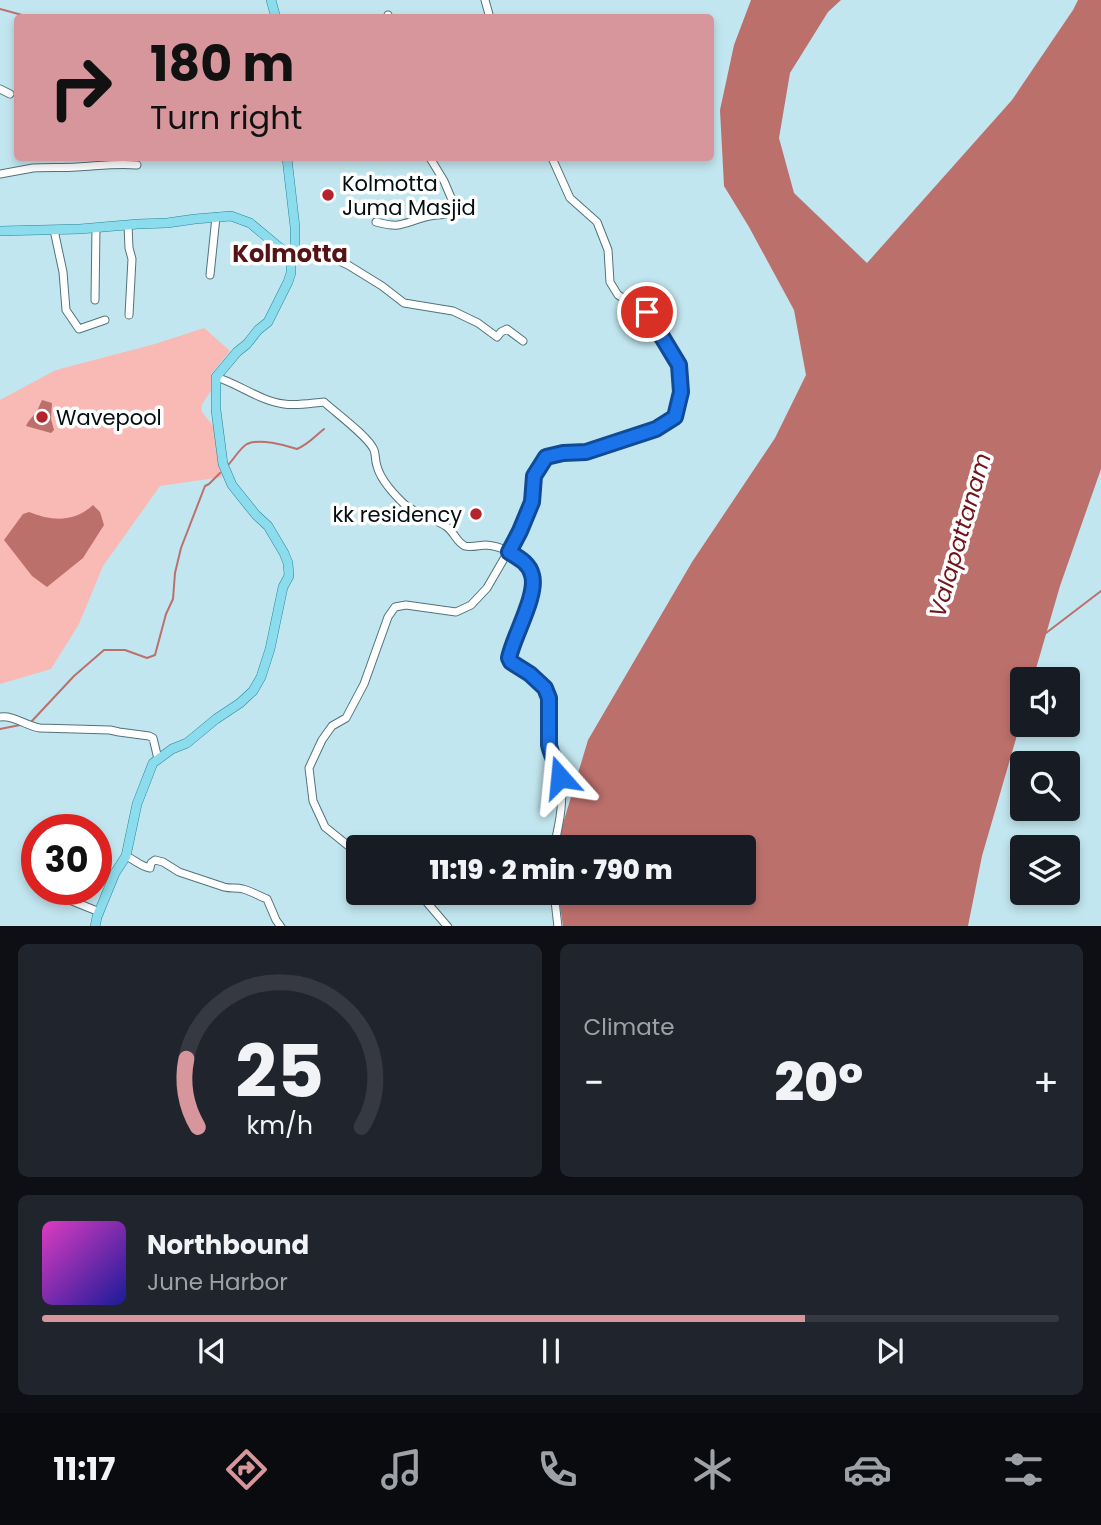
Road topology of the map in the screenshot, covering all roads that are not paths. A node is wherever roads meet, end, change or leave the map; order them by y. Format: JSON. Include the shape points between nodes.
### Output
{"nodes":[{"id":1,"x":0,"y":89,"type":"edge"},
{"id":2,"x":10,"y":94,"type":"dead end"},
{"id":3,"x":287,"y":161,"type":"edge"},
{"id":4,"x":432,"y":161,"type":"edge"},
{"id":5,"x":553,"y":161,"type":"edge"},
{"id":6,"x":137,"y":165,"type":"dead end"},
{"id":7,"x":0,"y":174,"type":"edge"},
{"id":8,"x":216,"y":217,"type":"junction"},
{"id":9,"x":376,"y":222,"type":"dead end"},
{"id":10,"x":128,"y":225,"type":"junction"},
{"id":11,"x":96,"y":228,"type":"junction"},
{"id":12,"x":54,"y":230,"type":"junction"},
{"id":13,"x":0,"y":232,"type":"edge"},
{"id":14,"x":291,"y":255,"type":"junction"},
{"id":15,"x":210,"y":275,"type":"dead end"},
{"id":16,"x":95,"y":300,"type":"dead end"},
{"id":17,"x":129,"y":315,"type":"dead end"},
{"id":18,"x":105,"y":320,"type":"dead end"},
{"id":19,"x":523,"y":341,"type":"dead end"},
{"id":20,"x":216,"y":377,"type":"junction"},
{"id":21,"x":509,"y":552,"type":"junction"},
{"id":22,"x":0,"y":717,"type":"edge"},
{"id":23,"x":158,"y":759,"type":"junction"},
{"id":24,"x":557,"y":835,"type":"edge"},
{"id":25,"x":346,"y":844,"type":"edge"},
{"id":26,"x":126,"y":856,"type":"junction"},
{"id":27,"x":82,"y":905,"type":"edge"},
{"id":28,"x":429,"y":905,"type":"edge"},
{"id":29,"x":556,"y":905,"type":"edge"},
{"id":30,"x":96,"y":922,"type":"edge"},
{"id":31,"x":281,"y":926,"type":"edge"},
{"id":32,"x":448,"y":926,"type":"edge"},
{"id":33,"x":558,"y":926,"type":"edge"}],
"edges":[{"from":1,"to":2,"type":"street"},
{"from":3,"to":14,"type":"main road","via":[[295,227]]},
{"from":4,"to":9,"type":"street","via":[[455,207],[451,214],[406,225]]},
{"from":5,"to":21,"type":"street","via":[[570,198],[597,222],[608,250],[610,282],[618,295],[647,312],[679,365],[681,392],[675,417],[656,429],[586,452],[546,457],[534,476],[532,502]]},
{"from":6,"to":7,"type":"street"},
{"from":8,"to":10,"type":"main road"},
{"from":8,"to":14,"type":"main road","via":[[231,216],[250,223]]},
{"from":8,"to":15,"type":"street"},
{"from":10,"to":11,"type":"main road"},
{"from":10,"to":17,"type":"street","via":[[132,260]]},
{"from":11,"to":12,"type":"main road"},
{"from":11,"to":16,"type":"street"},
{"from":12,"to":13,"type":"main road"},
{"from":12,"to":18,"type":"street","via":[[66,310],[79,329]]},
{"from":14,"to":19,"type":"street","via":[[307,258],[321,253],[383,286],[404,303],[453,311],[497,337],[507,329]]},
{"from":14,"to":20,"type":"main road","via":[[288,282],[268,322]]},
{"from":20,"to":21,"type":"street","via":[[285,405],[324,402],[374,450],[377,467],[403,504],[449,528],[462,545],[490,545]]},
{"from":20,"to":23,"type":"main road","via":[[223,464],[232,485],[268,526],[284,553],[289,576],[270,649],[253,691],[187,743]]},
{"from":21,"to":24,"type":"street","via":[[522,559],[532,574],[509,658],[545,688],[549,698],[549,745],[562,799]]},
{"from":21,"to":25,"type":"street","via":[[471,605],[456,612],[405,605],[395,607],[388,617],[364,684],[346,718],[332,726],[322,740],[309,768],[313,801],[325,827]]},
{"from":22,"to":23,"type":"street","via":[[40,728],[103,729],[149,736]]},
{"from":23,"to":26,"type":"main road","via":[[137,804]]},
{"from":26,"to":30,"type":"main road","via":[[114,873]]},
{"from":26,"to":31,"type":"street","via":[[144,867],[150,868],[155,860],[163,862],[179,872],[267,899]]},
{"from":27,"to":30,"type":"street","via":[[97,911]]},
{"from":28,"to":32,"type":"street"},
{"from":29,"to":33,"type":"street"}]}
